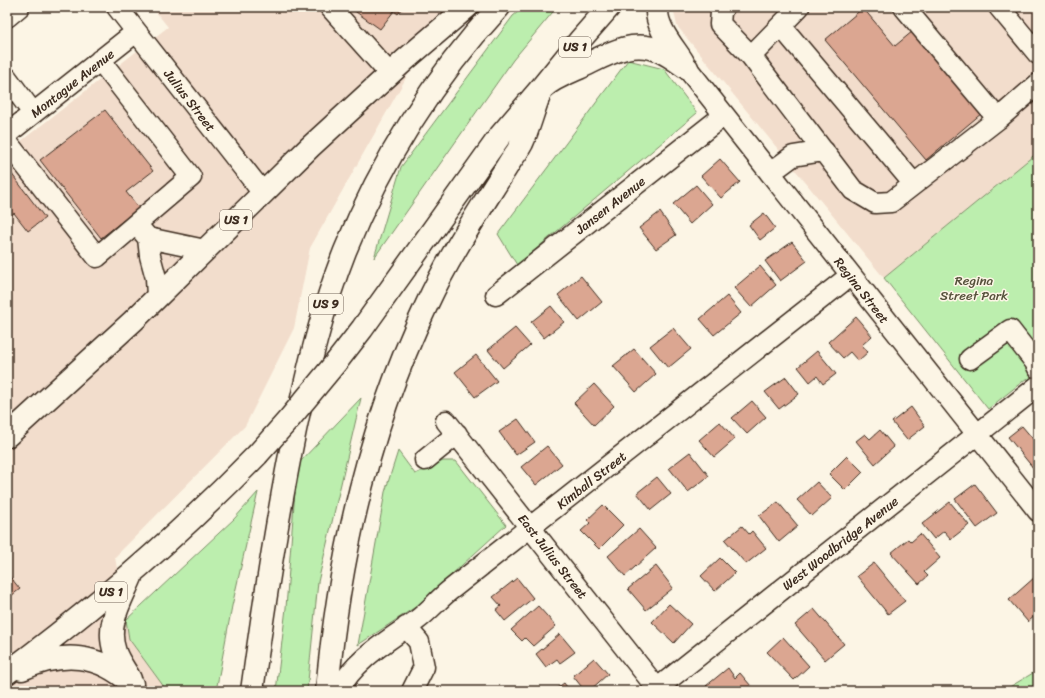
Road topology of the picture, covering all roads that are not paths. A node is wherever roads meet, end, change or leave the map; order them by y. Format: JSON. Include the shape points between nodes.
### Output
{"nodes":[{"id":1,"x":19,"y":7,"type":"edge"},
{"id":2,"x":330,"y":7,"type":"edge"},
{"id":3,"x":466,"y":7,"type":"edge"},
{"id":4,"x":499,"y":7,"type":"edge"},
{"id":5,"x":609,"y":7,"type":"edge"},
{"id":6,"x":656,"y":7,"type":"edge"},
{"id":7,"x":724,"y":7,"type":"edge"},
{"id":8,"x":799,"y":7,"type":"edge"},
{"id":9,"x":904,"y":7,"type":"edge"},
{"id":10,"x":999,"y":7,"type":"edge"},
{"id":11,"x":120,"y":8,"type":"edge"},
{"id":12,"x":7,"y":17,"type":"edge"},
{"id":13,"x":781,"y":26,"type":"junction"},
{"id":14,"x":136,"y":32,"type":"junction"},
{"id":15,"x":1038,"y":54,"type":"edge"},
{"id":16,"x":751,"y":56,"type":"junction"},
{"id":17,"x":100,"y":60,"type":"junction"},
{"id":18,"x":687,"y":68,"type":"junction"},
{"id":19,"x":390,"y":74,"type":"junction"},
{"id":20,"x":7,"y":78,"type":"edge"},
{"id":21,"x":1038,"y":84,"type":"edge"},
{"id":22,"x":542,"y":88,"type":"junction"},
{"id":23,"x":33,"y":114,"type":"junction"},
{"id":24,"x":724,"y":115,"type":"junction"},
{"id":25,"x":998,"y":119,"type":"junction"},
{"id":26,"x":7,"y":134,"type":"edge"},
{"id":27,"x":7,"y":142,"type":"edge"},
{"id":28,"x":824,"y":151,"type":"junction"},
{"id":29,"x":770,"y":172,"type":"junction"},
{"id":30,"x":914,"y":184,"type":"junction"},
{"id":31,"x":263,"y":193,"type":"junction"},
{"id":32,"x":142,"y":231,"type":"junction"},
{"id":33,"x":205,"y":250,"type":"junction"},
{"id":34,"x":851,"y":275,"type":"junction"},
{"id":35,"x":496,"y":295,"type":"dead end"},
{"id":36,"x":157,"y":297,"type":"junction"},
{"id":37,"x":970,"y":359,"type":"dead end"},
{"id":38,"x":1038,"y":368,"type":"edge"},
{"id":39,"x":1033,"y":391,"type":"edge"},
{"id":40,"x":40,"y":406,"type":"junction"},
{"id":41,"x":7,"y":417,"type":"edge"},
{"id":42,"x":978,"y":435,"type":"junction"},
{"id":43,"x":7,"y":436,"type":"edge"},
{"id":44,"x":425,"y":460,"type":"dead end"},
{"id":45,"x":1038,"y":511,"type":"edge"},
{"id":46,"x":530,"y":527,"type":"junction"},
{"id":47,"x":134,"y":572,"type":"junction"},
{"id":48,"x":406,"y":627,"type":"junction"},
{"id":49,"x":7,"y":674,"type":"edge"},
{"id":50,"x":135,"y":687,"type":"edge"},
{"id":51,"x":657,"y":690,"type":"edge"},
{"id":52,"x":252,"y":691,"type":"edge"},
{"id":53,"x":327,"y":691,"type":"edge"},
{"id":54,"x":338,"y":691,"type":"edge"},
{"id":55,"x":412,"y":691,"type":"edge"}],
"edges":[{"from":1,"to":12,"type":"street"},
{"from":2,"to":19,"type":"street"},
{"from":3,"to":19,"type":"highway","number":"US 1"},
{"from":4,"to":52,"type":"highway","number":"US 9","via":[[454,60],[403,135],[358,220],[334,281],[307,374],[287,469]]},
{"from":5,"to":22,"type":"highway","number":"US 1"},
{"from":6,"to":18,"type":"highway","via":[[660,27]]},
{"from":7,"to":16,"type":"street","via":[[720,24]]},
{"from":8,"to":13,"type":"street"},
{"from":9,"to":25,"type":"street"},
{"from":10,"to":15,"type":"street"},
{"from":11,"to":14,"type":"street","name":"Julius Street"},
{"from":13,"to":16,"type":"street"},
{"from":13,"to":30,"type":"street"},
{"from":14,"to":17,"type":"street","name":"Montague Avenue"},
{"from":14,"to":31,"type":"street","name":"Julius Street"},
{"from":16,"to":28,"type":"street"},
{"from":17,"to":23,"type":"street","name":"Montague Avenue"},
{"from":17,"to":32,"type":"street","via":[[191,177]]},
{"from":18,"to":22,"type":"highway","via":[[658,50],[630,47],[608,54],[553,80]]},
{"from":18,"to":24,"type":"street","name":"Regina Street"},
{"from":19,"to":31,"type":"highway","number":"US 1"},
{"from":20,"to":23,"type":"street"},
{"from":21,"to":25,"type":"street"},
{"from":22,"to":47,"type":"highway","number":"US 1","bridge":true,"via":[[500,136],[338,360],[257,455],[209,504]]},
{"from":22,"to":53,"type":"highway","via":[[522,143],[437,283],[396,376],[369,456],[353,519],[338,599]]},
{"from":23,"to":26,"type":"street","name":"Montague Avenue"},
{"from":24,"to":29,"type":"street","name":"Regina Street"},
{"from":24,"to":35,"type":"street","name":"Jansen Avenue"},
{"from":25,"to":30,"type":"street"},
{"from":27,"to":32,"type":"street","via":[[97,257]]},
{"from":28,"to":29,"type":"street","via":[[793,156]]},
{"from":28,"to":30,"type":"street","via":[[854,190],[875,203],[891,202]]},
{"from":29,"to":34,"type":"street","name":"Regina Street"},
{"from":31,"to":33,"type":"highway","number":"US 1"},
{"from":32,"to":33,"type":"street"},
{"from":32,"to":36,"type":"street","via":[[156,278]]},
{"from":33,"to":36,"type":"highway","number":"US 1"},
{"from":34,"to":42,"type":"street","name":"Regina Street"},
{"from":34,"to":46,"type":"street","name":"Kimball Street"},
{"from":36,"to":40,"type":"highway","number":"US 1"},
{"from":37,"to":38,"type":"street","via":[[1010,330]]},
{"from":39,"to":42,"type":"street","name":"West Woodbridge Avenue"},
{"from":40,"to":41,"type":"highway"},
{"from":40,"to":43,"type":"highway","number":"US 1"},
{"from":42,"to":45,"type":"street","name":"Regina Street"},
{"from":42,"to":51,"type":"street","name":"West Woodbridge Avenue"},
{"from":44,"to":46,"type":"street","name":"East Julius Street","via":[[452,428]]},
{"from":46,"to":48,"type":"street","name":"Kimball Street"},
{"from":46,"to":51,"type":"street","name":"East Julius Street"},
{"from":47,"to":49,"type":"highway","number":"US 1"},
{"from":47,"to":50,"type":"highway","via":[[116,613],[111,632],[115,652]]},
{"from":48,"to":54,"type":"street","name":"Kimball Street","via":[[361,660]]},
{"from":48,"to":55,"type":"street","via":[[419,642],[424,667]]},
{"from":49,"to":50,"type":"highway","via":[[48,660],[75,657],[105,665]]}]}
